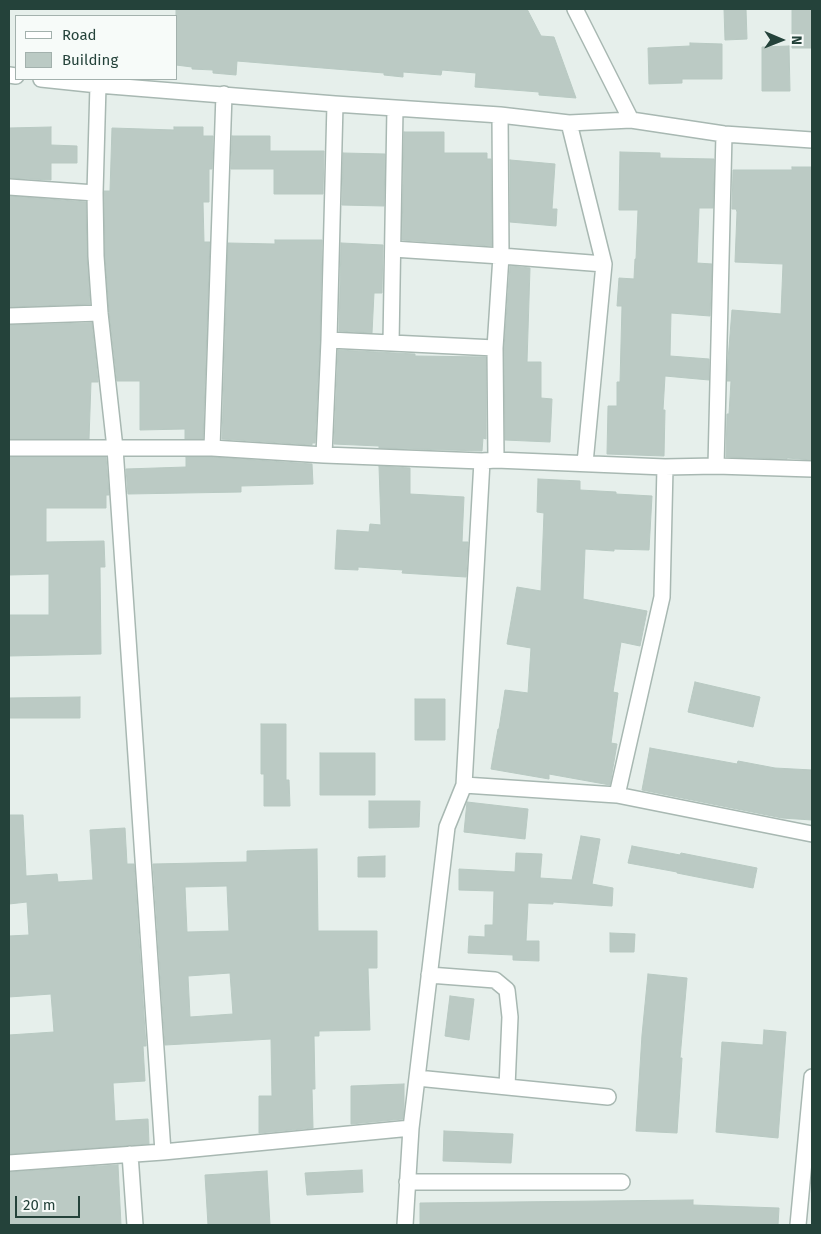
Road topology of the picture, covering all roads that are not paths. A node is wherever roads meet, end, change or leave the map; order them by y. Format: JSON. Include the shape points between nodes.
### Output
{"nodes":[{"id":1,"x":575,"y":9,"type":"edge"},
{"id":2,"x":50,"y":80,"type":"edge"},
{"id":3,"x":98,"y":85,"type":"junction"},
{"id":4,"x":224,"y":94,"type":"junction"},
{"id":5,"x":335,"y":104,"type":"junction"},
{"id":6,"x":395,"y":108,"type":"junction"},
{"id":7,"x":500,"y":115,"type":"junction"},
{"id":8,"x":631,"y":120,"type":"junction"},
{"id":9,"x":569,"y":123,"type":"junction"},
{"id":10,"x":724,"y":134,"type":"junction"},
{"id":11,"x":812,"y":140,"type":"edge"},
{"id":12,"x":9,"y":187,"type":"edge"},
{"id":13,"x":94,"y":193,"type":"junction"},
{"id":14,"x":392,"y":249,"type":"junction"},
{"id":15,"x":501,"y":256,"type":"junction"},
{"id":16,"x":604,"y":264,"type":"junction"},
{"id":17,"x":100,"y":313,"type":"junction"},
{"id":18,"x":9,"y":316,"type":"edge"},
{"id":19,"x":329,"y":340,"type":"junction"},
{"id":20,"x":391,"y":343,"type":"junction"},
{"id":21,"x":495,"y":348,"type":"junction"},
{"id":22,"x":9,"y":448,"type":"edge"},
{"id":23,"x":115,"y":448,"type":"junction"},
{"id":24,"x":212,"y":448,"type":"junction"},
{"id":25,"x":324,"y":455,"type":"junction"},
{"id":26,"x":489,"y":460,"type":"junction"},
{"id":27,"x":585,"y":463,"type":"junction"},
{"id":28,"x":716,"y":466,"type":"junction"},
{"id":29,"x":665,"y":467,"type":"junction"},
{"id":30,"x":812,"y":469,"type":"edge"},
{"id":31,"x":464,"y":785,"type":"junction"},
{"id":32,"x":617,"y":795,"type":"junction"},
{"id":33,"x":812,"y":834,"type":"edge"},
{"id":34,"x":429,"y":975,"type":"junction"},
{"id":35,"x":812,"y":1077,"type":"edge"},
{"id":36,"x":417,"y":1078,"type":"junction"},
{"id":37,"x":506,"y":1087,"type":"junction"},
{"id":38,"x":608,"y":1097,"type":"dead end"},
{"id":39,"x":811,"y":1097,"type":"edge"},
{"id":40,"x":411,"y":1128,"type":"junction"},
{"id":41,"x":163,"y":1152,"type":"junction"},
{"id":42,"x":130,"y":1154,"type":"junction"},
{"id":43,"x":9,"y":1163,"type":"edge"},
{"id":44,"x":408,"y":1182,"type":"junction"},
{"id":45,"x":622,"y":1182,"type":"dead end"},
{"id":46,"x":135,"y":1225,"type":"edge"},
{"id":47,"x":405,"y":1225,"type":"edge"},
{"id":48,"x":798,"y":1225,"type":"edge"}],
"edges":[{"from":1,"to":8,"type":"street"},
{"from":2,"to":3,"type":"street"},
{"from":3,"to":4,"type":"street"},
{"from":3,"to":13,"type":"street"},
{"from":4,"to":5,"type":"street"},
{"from":4,"to":24,"type":"street"},
{"from":5,"to":6,"type":"street"},
{"from":5,"to":19,"type":"street"},
{"from":6,"to":7,"type":"street"},
{"from":6,"to":14,"type":"street"},
{"from":7,"to":9,"type":"street"},
{"from":7,"to":15,"type":"street"},
{"from":8,"to":9,"type":"street"},
{"from":8,"to":10,"type":"street"},
{"from":9,"to":16,"type":"street"},
{"from":10,"to":11,"type":"street"},
{"from":10,"to":28,"type":"street"},
{"from":12,"to":13,"type":"street"},
{"from":13,"to":17,"type":"street"},
{"from":14,"to":15,"type":"street"},
{"from":14,"to":20,"type":"street"},
{"from":15,"to":16,"type":"street"},
{"from":15,"to":21,"type":"street"},
{"from":16,"to":27,"type":"street"},
{"from":17,"to":18,"type":"street"},
{"from":17,"to":23,"type":"street"},
{"from":19,"to":20,"type":"street"},
{"from":19,"to":25,"type":"street"},
{"from":20,"to":21,"type":"street"},
{"from":21,"to":26,"type":"street"},
{"from":22,"to":23,"type":"street"},
{"from":23,"to":24,"type":"street"},
{"from":23,"to":41,"type":"street"},
{"from":24,"to":25,"type":"street"},
{"from":25,"to":26,"type":"street"},
{"from":26,"to":27,"type":"street"},
{"from":26,"to":31,"type":"street"},
{"from":27,"to":29,"type":"street"},
{"from":28,"to":29,"type":"street"},
{"from":28,"to":30,"type":"street"},
{"from":29,"to":32,"type":"street","via":[[662,597]]},
{"from":31,"to":32,"type":"street"},
{"from":31,"to":34,"type":"street","via":[[447,827]]},
{"from":32,"to":33,"type":"street"},
{"from":34,"to":36,"type":"street"},
{"from":34,"to":37,"type":"street","via":[[496,980],[507,990],[510,1017]]},
{"from":35,"to":39,"type":"street"},
{"from":36,"to":37,"type":"street"},
{"from":36,"to":40,"type":"street"},
{"from":37,"to":38,"type":"street"},
{"from":39,"to":48,"type":"street"},
{"from":40,"to":41,"type":"street"},
{"from":40,"to":44,"type":"street"},
{"from":41,"to":42,"type":"street"},
{"from":42,"to":43,"type":"street"},
{"from":42,"to":46,"type":"street"},
{"from":44,"to":45,"type":"street"},
{"from":44,"to":47,"type":"street"}]}
